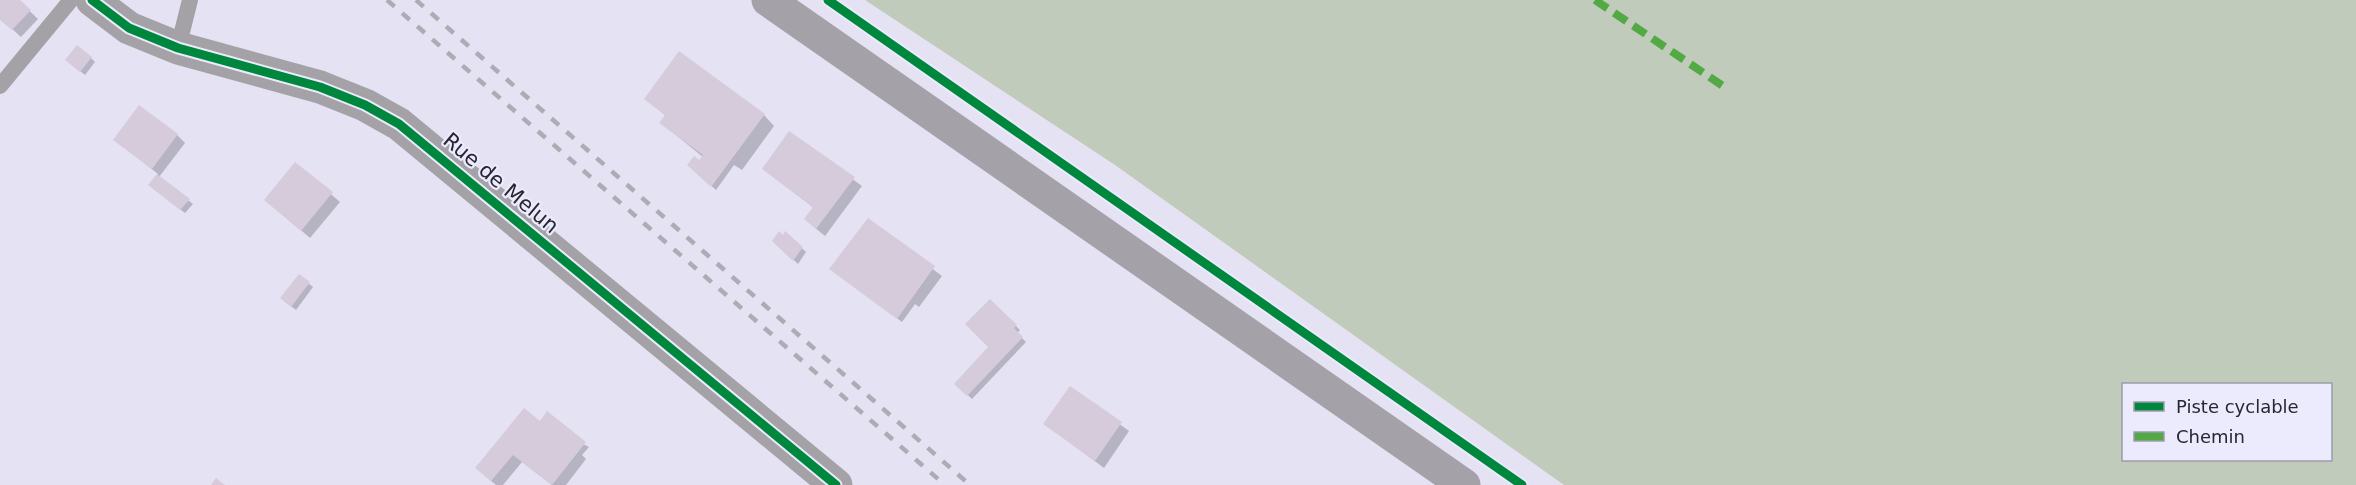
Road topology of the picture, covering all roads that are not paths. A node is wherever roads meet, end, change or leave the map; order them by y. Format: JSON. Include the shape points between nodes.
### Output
{"nodes":[{"id":1,"x":71,"y":0,"type":"edge"},
{"id":2,"x":92,"y":0,"type":"edge"},
{"id":3,"x":190,"y":0,"type":"edge"},
{"id":4,"x":768,"y":0,"type":"edge"},
{"id":5,"x":178,"y":48,"type":"junction"},
{"id":6,"x":0,"y":86,"type":"edge"},
{"id":7,"x":836,"y":485,"type":"edge"},
{"id":8,"x":1464,"y":485,"type":"edge"}],
"edges":[{"from":1,"to":6,"type":"lane"},
{"from":2,"to":5,"type":"street","name":"Rue de Melun","via":[[129,28]]},
{"from":3,"to":5,"type":"lane"},
{"from":4,"to":8,"type":"main road"},
{"from":5,"to":7,"type":"street","name":"Rue de Melun","via":[[320,87],[399,124]]}]}
